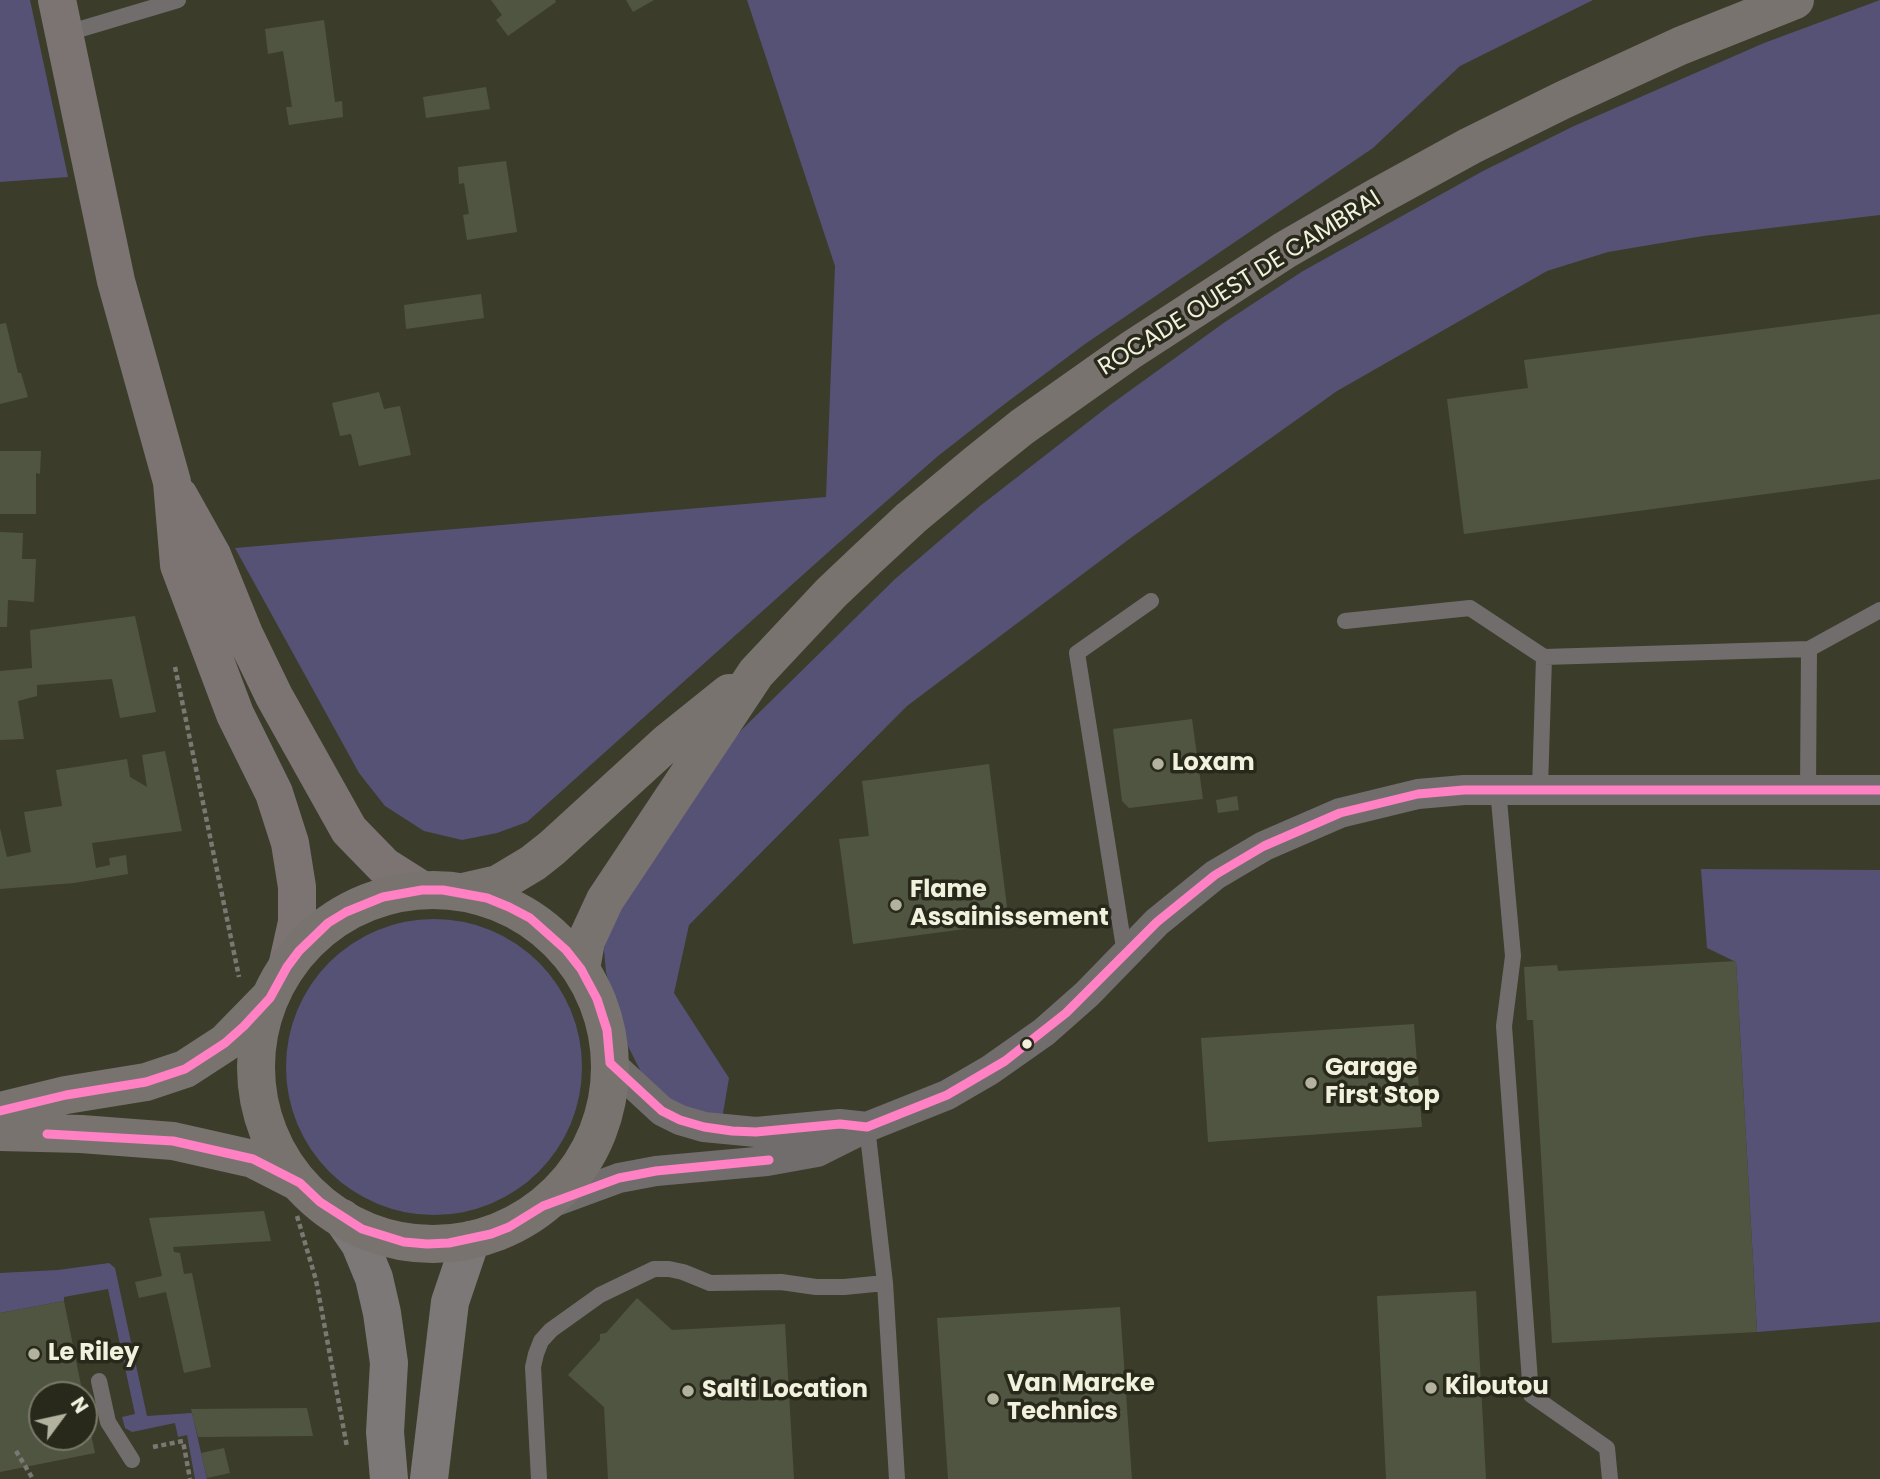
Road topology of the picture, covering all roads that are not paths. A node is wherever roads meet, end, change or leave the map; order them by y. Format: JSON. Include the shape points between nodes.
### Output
{"nodes":[{"id":1,"x":178,"y":0,"type":"edge"},
{"id":2,"x":1795,"y":0,"type":"edge"},
{"id":3,"x":61,"y":17,"type":"edge"},
{"id":4,"x":172,"y":482,"type":"junction"},
{"id":5,"x":1151,"y":601,"type":"dead end"},
{"id":6,"x":1880,"y":610,"type":"edge"},
{"id":7,"x":1345,"y":621,"type":"dead end"},
{"id":8,"x":1809,"y":649,"type":"junction"},
{"id":9,"x":1544,"y":657,"type":"junction"},
{"id":10,"x":756,"y":673,"type":"junction"},
{"id":11,"x":1499,"y":789,"type":"junction"},
{"id":12,"x":1540,"y":789,"type":"junction"},
{"id":13,"x":1808,"y":789,"type":"junction"},
{"id":14,"x":1880,"y":790,"type":"edge"},
{"id":15,"x":422,"y":890,"type":"junction"},
{"id":16,"x":463,"y":892,"type":"junction"},
{"id":17,"x":1125,"y":954,"type":"junction"},
{"id":18,"x":581,"y":969,"type":"junction"},
{"id":19,"x":266,"y":983,"type":"junction"},
{"id":20,"x":610,"y":1063,"type":"junction"},
{"id":21,"x":0,"y":1111,"type":"edge"},
{"id":22,"x":867,"y":1127,"type":"junction"},
{"id":23,"x":0,"y":1132,"type":"edge"},
{"id":24,"x":298,"y":1197,"type":"junction"},
{"id":25,"x":543,"y":1206,"type":"junction"},
{"id":26,"x":342,"y":1218,"type":"junction"},
{"id":27,"x":471,"y":1240,"type":"junction"},
{"id":28,"x":885,"y":1283,"type":"junction"},
{"id":29,"x":99,"y":1381,"type":"dead end"},
{"id":30,"x":132,"y":1460,"type":"dead end"},
{"id":31,"x":389,"y":1479,"type":"edge"},
{"id":32,"x":429,"y":1479,"type":"edge"},
{"id":33,"x":539,"y":1479,"type":"edge"},
{"id":34,"x":897,"y":1479,"type":"edge"},
{"id":35,"x":1609,"y":1479,"type":"edge"}],
"edges":[{"from":1,"to":3,"type":"lane"},
{"from":2,"to":10,"type":"highway","name":"ROCADE OUEST DE CAMBRAI","via":[[1680,46],[1470,146],[1323,227],[1195,307],[1022,427],[944,490],[831,593]]},
{"from":3,"to":4,"type":"main road","via":[[116,281]]},
{"from":4,"to":15,"type":"main road","via":[[212,555],[274,696],[349,830],[384,866]]},
{"from":4,"to":19,"type":"main road","via":[[179,565],[235,714],[274,793],[290,843],[298,887],[298,922]]},
{"from":5,"to":17,"type":"lane","via":[[1077,653]]},
{"from":6,"to":8,"type":"lane"},
{"from":7,"to":9,"type":"lane","via":[[1470,608]]},
{"from":8,"to":9,"type":"lane"},
{"from":8,"to":13,"type":"lane"},
{"from":9,"to":12,"type":"lane"},
{"from":10,"to":16,"type":"highway","name":"ROCADE OUEST DE CAMBRAI","via":[[668,742],[533,863],[498,884]]},
{"from":10,"to":18,"type":"highway","name":"ROCADE OUEST DE CAMBRAI","via":[[604,900],[586,941]]},
{"from":11,"to":12,"type":"street"},
{"from":11,"to":17,"type":"street","via":[[1418,794],[1316,821],[1215,875]]},
{"from":11,"to":35,"type":"lane","via":[[1514,956],[1504,1026],[1531,1395],[1606,1448]]},
{"from":12,"to":13,"type":"street"},
{"from":13,"to":14,"type":"street"},
{"from":15,"to":16,"type":"highway"},
{"from":15,"to":19,"type":"highway","via":[[383,897],[346,912],[313,936]]},
{"from":16,"to":18,"type":"highway","via":[[530,918]]},
{"from":17,"to":22,"type":"street","via":[[1066,1013],[1005,1060],[947,1095]]},
{"from":18,"to":20,"type":"highway","via":[[607,1030]]},
{"from":19,"to":21,"type":"highway","via":[[225,1043],[185,1069],[146,1082]]},
{"from":19,"to":24,"type":"highway","via":[[257,1055],[258,1094],[269,1132]]},
{"from":20,"to":22,"type":"street","via":[[662,1111],[704,1127],[756,1132],[840,1124]]},
{"from":20,"to":25,"type":"highway","via":[[609,1090],[594,1142],[580,1166]]},
{"from":22,"to":25,"type":"street","via":[[817,1153],[619,1178]]},
{"from":22,"to":28,"type":"lane"},
{"from":23,"to":24,"type":"highway","via":[[173,1141],[253,1159]]},
{"from":24,"to":26,"type":"highway","via":[[320,1202]]},
{"from":25,"to":27,"type":"highway","via":[[509,1227]]},
{"from":26,"to":27,"type":"highway","via":[[404,1242]]},
{"from":26,"to":31,"type":"main road","via":[[360,1244],[382,1313],[389,1363],[385,1432]]},
{"from":27,"to":32,"type":"main road","via":[[450,1302]]},
{"from":28,"to":33,"type":"lane","via":[[816,1287],[781,1282],[710,1283],[676,1270],[654,1269],[600,1295],[551,1330],[536,1354]]},
{"from":28,"to":34,"type":"lane"},
{"from":29,"to":30,"type":"lane","via":[[108,1422]]}]}
